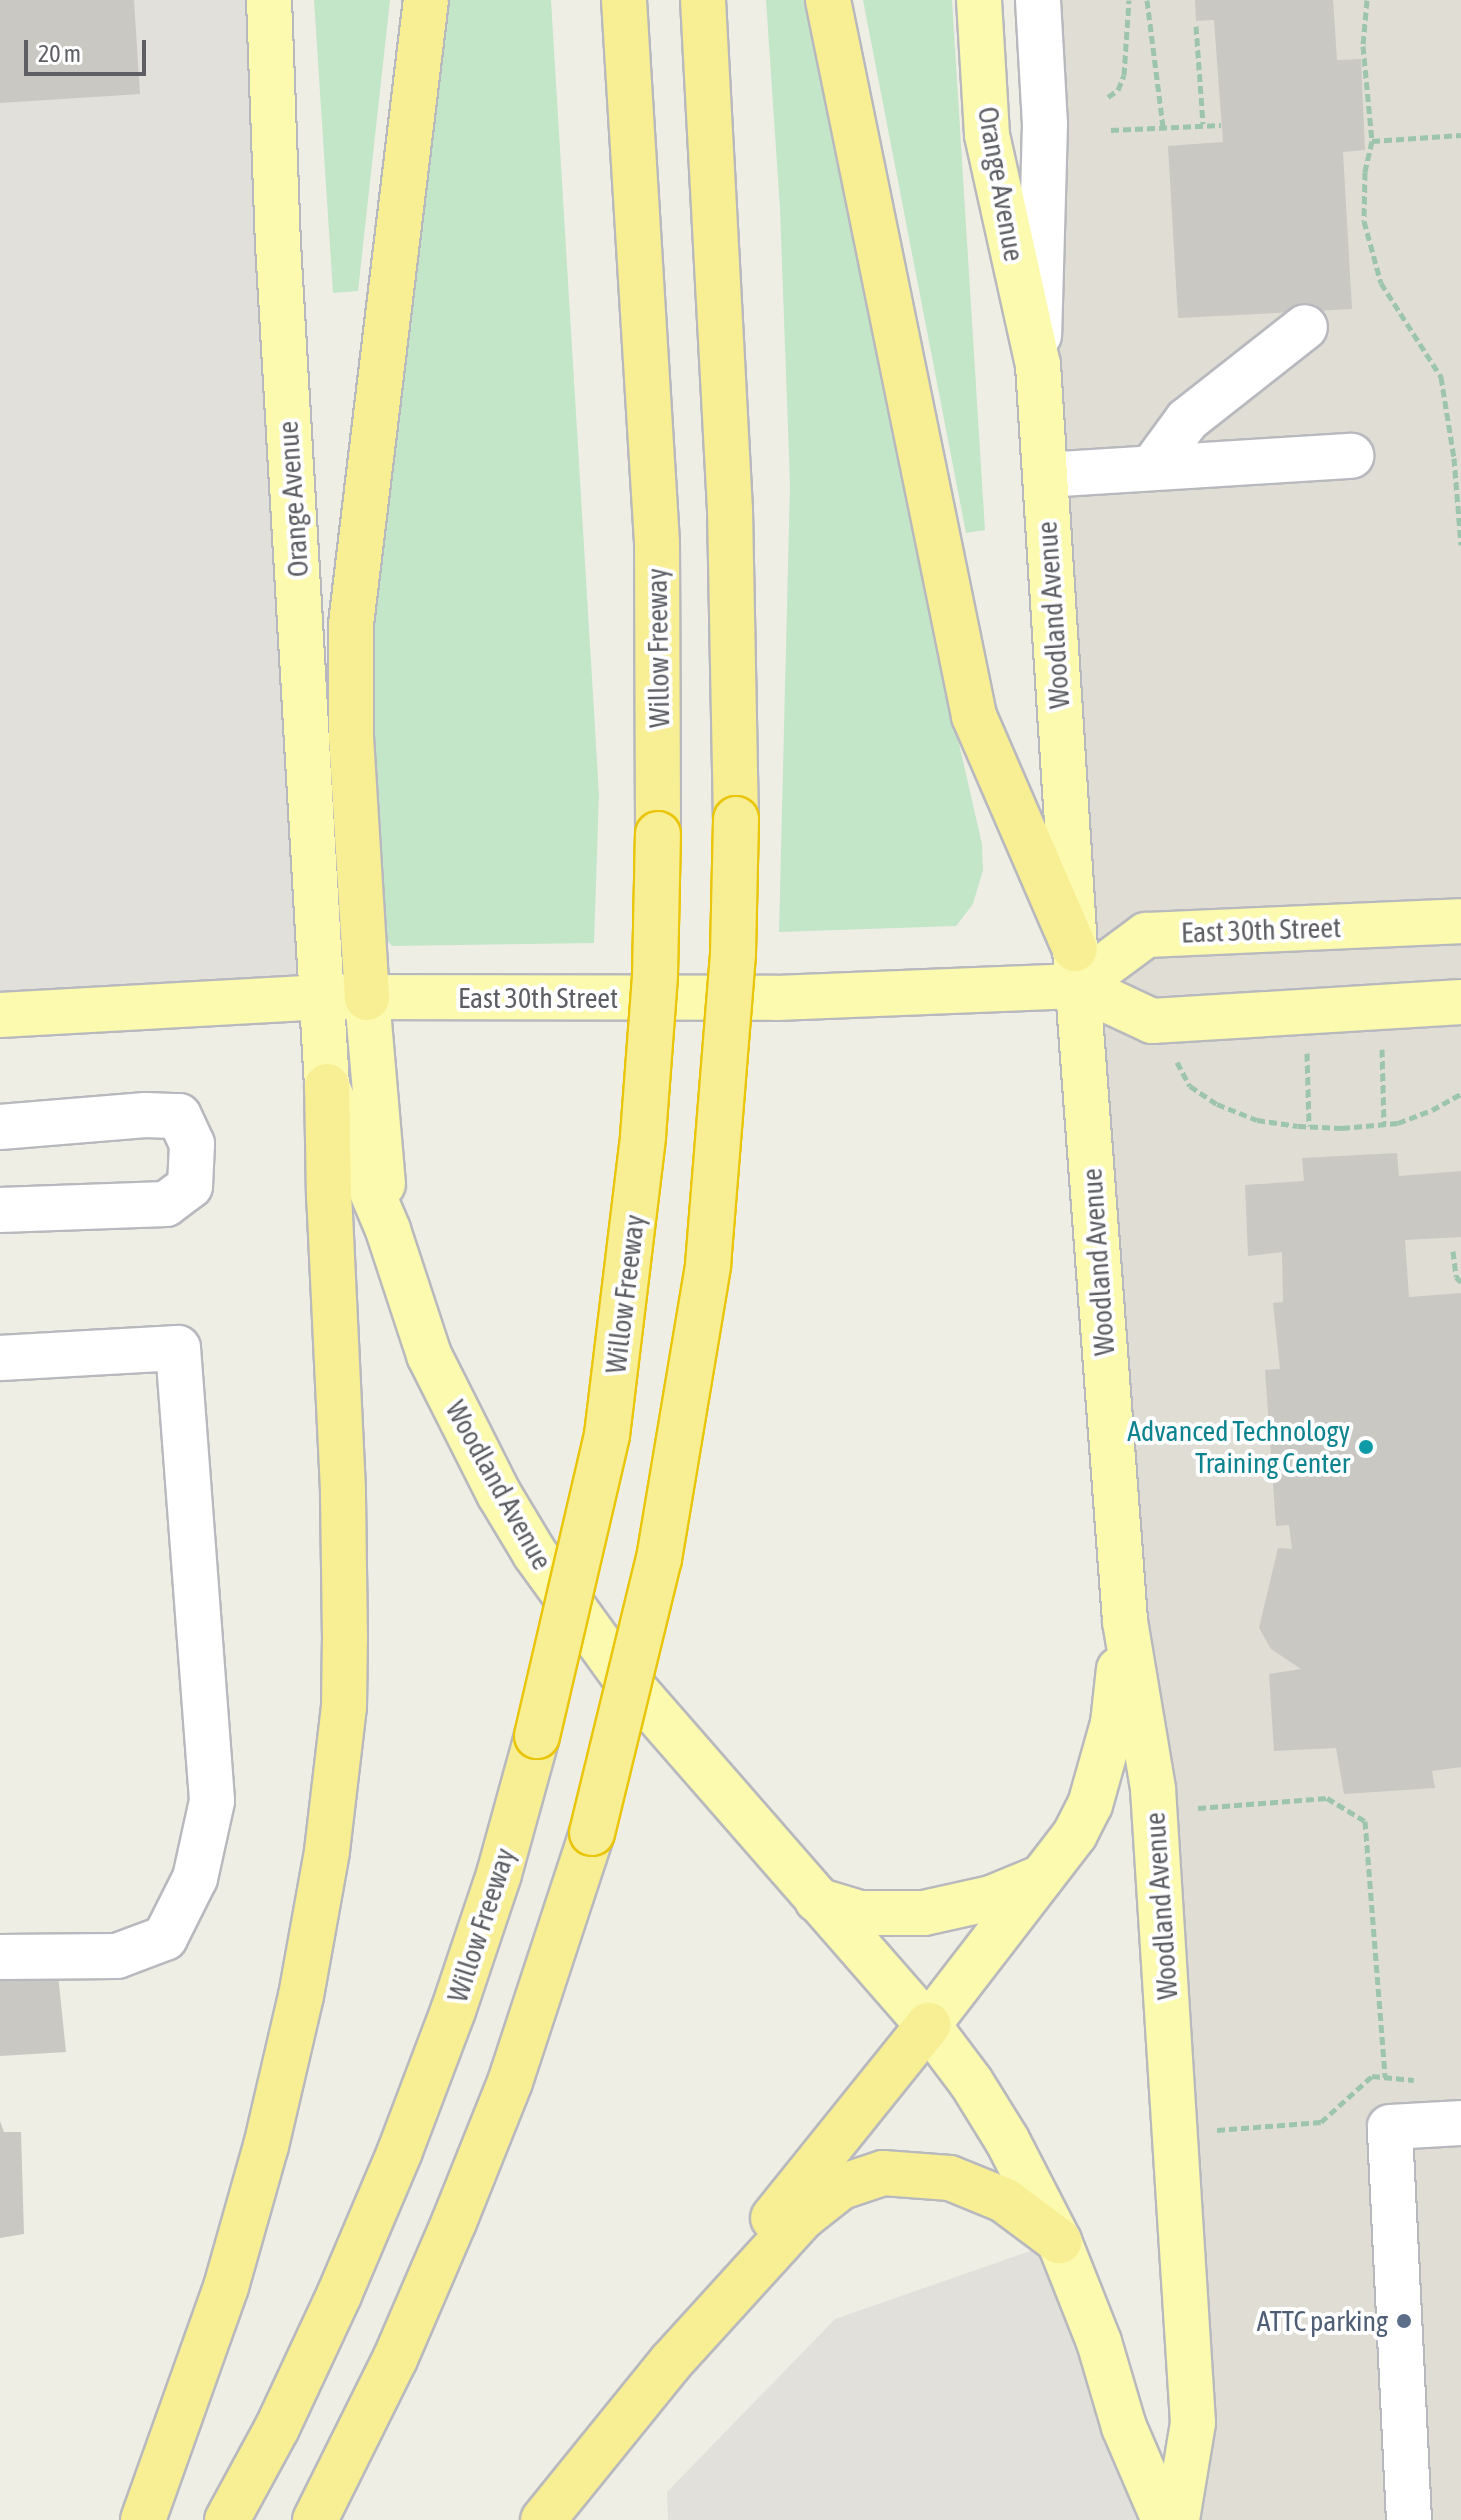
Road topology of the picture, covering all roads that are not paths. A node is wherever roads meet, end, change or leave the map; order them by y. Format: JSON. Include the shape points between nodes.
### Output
{"nodes":[{"id":1,"x":269,"y":0,"type":"edge"},
{"id":2,"x":426,"y":0,"type":"edge"},
{"id":3,"x":624,"y":0,"type":"edge"},
{"id":4,"x":703,"y":0,"type":"edge"},
{"id":5,"x":828,"y":0,"type":"edge"},
{"id":6,"x":979,"y":0,"type":"edge"},
{"id":7,"x":1038,"y":0,"type":"edge"},
{"id":8,"x":1305,"y":327,"type":"dead end"},
{"id":9,"x":1038,"y":365,"type":"junction"},
{"id":10,"x":1351,"y":456,"type":"dead end"},
{"id":11,"x":1154,"y":465,"type":"junction"},
{"id":12,"x":1045,"y":475,"type":"junction"},
{"id":13,"x":1461,"y":921,"type":"edge"},
{"id":14,"x":1076,"y":968,"type":"junction"},
{"id":15,"x":323,"y":997,"type":"junction"},
{"id":16,"x":367,"y":998,"type":"junction"},
{"id":17,"x":1461,"y":1002,"type":"edge"},
{"id":18,"x":0,"y":1015,"type":"edge"},
{"id":19,"x":327,"y":1086,"type":"junction"},
{"id":20,"x":0,"y":1127,"type":"edge"},
{"id":21,"x":0,"y":1210,"type":"edge"},
{"id":22,"x":388,"y":1230,"type":"junction"},
{"id":23,"x":0,"y":1358,"type":"edge"},
{"id":24,"x":1125,"y":1621,"type":"junction"},
{"id":25,"x":1042,"y":1877,"type":"junction"},
{"id":26,"x":817,"y":1900,"type":"junction"},
{"id":27,"x":0,"y":1957,"type":"edge"},
{"id":28,"x":928,"y":2025,"type":"junction"},
{"id":29,"x":1461,"y":2123,"type":"edge"},
{"id":30,"x":1059,"y":2241,"type":"junction"},
{"id":31,"x":670,"y":2363,"type":"junction"},
{"id":32,"x":143,"y":2520,"type":"edge"},
{"id":33,"x":227,"y":2520,"type":"edge"},
{"id":34,"x":315,"y":2520,"type":"edge"},
{"id":35,"x":543,"y":2520,"type":"edge"},
{"id":36,"x":1164,"y":2520,"type":"edge"},
{"id":37,"x":1177,"y":2520,"type":"edge"},
{"id":38,"x":1409,"y":2520,"type":"edge"}],
"edges":[{"from":1,"to":15,"type":"main road","name":"Orange Avenue","via":[[283,335]]},
{"from":2,"to":16,"type":"highway","via":[[351,624],[351,737]]},
{"from":3,"to":33,"type":"highway","name":"Willow Freeway","bridge":true,"via":[[657,543],[658,834],[643,1136],[613,1391],[577,1578],[537,1736],[453,2011],[400,2151],[308,2362]]},
{"from":4,"to":34,"type":"highway","bridge":true,"via":[[730,510],[736,819],[733,953],[708,1265],[659,1559],[592,1833],[510,2082],[460,2208],[395,2359]]},
{"from":5,"to":14,"type":"highway","via":[[974,716]]},
{"from":6,"to":9,"type":"main road","name":"Orange Avenue","via":[[987,135]]},
{"from":7,"to":9,"type":"street","name":"Woodland Avenue","via":[[1045,124]]},
{"from":8,"to":11,"type":"street","via":[[1187,420]]},
{"from":9,"to":12,"type":"main road","name":"Woodland Avenue"},
{"from":10,"to":11,"type":"street"},
{"from":11,"to":12,"type":"street"},
{"from":12,"to":14,"type":"main road","name":"Woodland Avenue"},
{"from":13,"to":14,"type":"main road","name":"East 30th Street","via":[[1146,935]]},
{"from":14,"to":16,"type":"main road","name":"East 30th Street","via":[[776,998]]},
{"from":14,"to":17,"type":"main road","name":"East 30th Street","via":[[1152,1021]]},
{"from":14,"to":24,"type":"main road","name":"Woodland Avenue"},
{"from":15,"to":16,"type":"main road","name":"East 30th Street"},
{"from":15,"to":18,"type":"main road","name":"East 30th Street"},
{"from":15,"to":19,"type":"main road","name":"Woodland Avenue"},
{"from":16,"to":22,"type":"main road"},
{"from":19,"to":22,"type":"main road","name":"Woodland Avenue"},
{"from":19,"to":32,"type":"highway","via":[[345,1639],[344,1707],[331,1823],[313,1938],[266,2146],[226,2287]]},
{"from":20,"to":21,"type":"street","via":[[179,1116],[192,1144],[190,1186],[166,1204]]},
{"from":22,"to":26,"type":"main road","name":"Woodland Avenue","via":[[429,1355],[460,1422],[535,1554],[624,1677]]},
{"from":23,"to":27,"type":"street","via":[[178,1348],[212,1801],[195,1878],[165,1938],[117,1956]]},
{"from":24,"to":25,"type":"main road","via":[[1102,1772],[1075,1834]]},
{"from":24,"to":37,"type":"main road","name":"Woodland Avenue","via":[[1153,1789],[1193,2423]]},
{"from":25,"to":26,"type":"main road","via":[[991,1898],[924,1913],[860,1913]]},
{"from":25,"to":28,"type":"main road"},
{"from":26,"to":28,"type":"main road","name":"Woodland Avenue"},
{"from":28,"to":30,"type":"main road","name":"Woodland Avenue","via":[[1007,2140]]},
{"from":28,"to":31,"type":"highway","via":[[764,2229]]},
{"from":29,"to":38,"type":"street","via":[[1390,2127]]},
{"from":30,"to":31,"type":"highway","via":[[1004,2200],[950,2178],[905,2173],[863,2177],[803,2217]]},
{"from":30,"to":36,"type":"main road","name":"Woodland Avenue","via":[[1099,2342],[1124,2427]]},
{"from":31,"to":35,"type":"highway"}]}
